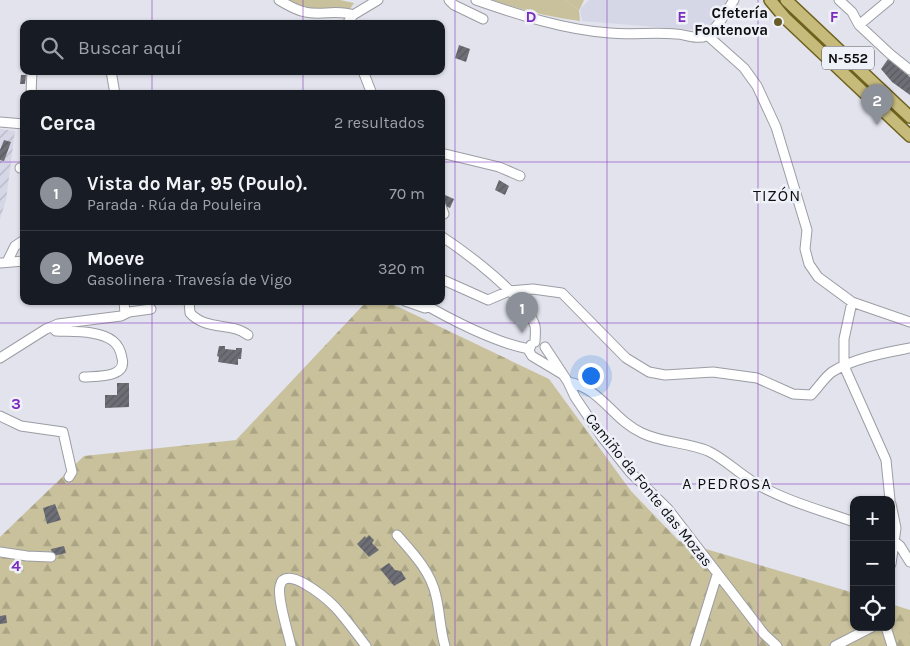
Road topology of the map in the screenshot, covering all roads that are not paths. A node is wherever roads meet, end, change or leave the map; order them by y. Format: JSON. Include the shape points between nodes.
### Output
{"nodes":[{"id":1,"x":279,"y":0,"type":"edge"},
{"id":2,"x":378,"y":0,"type":"edge"},
{"id":3,"x":449,"y":0,"type":"edge"},
{"id":4,"x":476,"y":0,"type":"edge"},
{"id":5,"x":734,"y":0,"type":"edge"},
{"id":6,"x":770,"y":0,"type":"edge"},
{"id":7,"x":786,"y":0,"type":"edge"},
{"id":8,"x":839,"y":0,"type":"edge"},
{"id":9,"x":889,"y":0,"type":"edge"},
{"id":10,"x":353,"y":14,"type":"junction"},
{"id":11,"x":483,"y":19,"type":"dead end"},
{"id":12,"x":349,"y":20,"type":"edge"},
{"id":13,"x":859,"y":25,"type":"junction"},
{"id":14,"x":707,"y":35,"type":"junction"},
{"id":15,"x":910,"y":70,"type":"edge"},
{"id":16,"x":32,"y":75,"type":"edge"},
{"id":17,"x":112,"y":75,"type":"edge"},
{"id":18,"x":365,"y":75,"type":"edge"},
{"id":19,"x":31,"y":90,"type":"edge"},
{"id":20,"x":114,"y":90,"type":"edge"},
{"id":21,"x":370,"y":90,"type":"edge"},
{"id":22,"x":910,"y":117,"type":"edge"},
{"id":23,"x":0,"y":122,"type":"edge"},
{"id":24,"x":20,"y":124,"type":"edge"},
{"id":25,"x":910,"y":136,"type":"edge"},
{"id":26,"x":445,"y":154,"type":"edge"},
{"id":27,"x":520,"y":176,"type":"dead end"},
{"id":28,"x":445,"y":239,"type":"edge"},
{"id":29,"x":20,"y":243,"type":"edge"},
{"id":30,"x":20,"y":261,"type":"edge"},
{"id":31,"x":4,"y":263,"type":"edge"},
{"id":32,"x":445,"y":281,"type":"edge"},
{"id":33,"x":509,"y":291,"type":"junction"},
{"id":34,"x":852,"y":302,"type":"junction"},
{"id":35,"x":124,"y":305,"type":"edge"},
{"id":36,"x":189,"y":305,"type":"edge"},
{"id":37,"x":417,"y":305,"type":"edge"},
{"id":38,"x":426,"y":305,"type":"edge"},
{"id":39,"x":150,"y":309,"type":"dead end"},
{"id":40,"x":434,"y":310,"type":"junction"},
{"id":41,"x":125,"y":314,"type":"junction"},
{"id":42,"x":910,"y":322,"type":"edge"},
{"id":43,"x":52,"y":326,"type":"junction"},
{"id":44,"x":248,"y":335,"type":"dead end"},
{"id":45,"x":532,"y":346,"type":"junction"},
{"id":46,"x":545,"y":347,"type":"junction"},
{"id":47,"x":910,"y":348,"type":"edge"},
{"id":48,"x":0,"y":358,"type":"edge"},
{"id":49,"x":536,"y":358,"type":"junction"},
{"id":50,"x":844,"y":366,"type":"junction"},
{"id":51,"x":84,"y":377,"type":"dead end"},
{"id":52,"x":566,"y":379,"type":"junction"},
{"id":53,"x":0,"y":416,"type":"edge"},
{"id":54,"x":69,"y":477,"type":"dead end"},
{"id":55,"x":890,"y":496,"type":"edge"},
{"id":56,"x":850,"y":521,"type":"edge"},
{"id":57,"x":397,"y":535,"type":"dead end"},
{"id":58,"x":894,"y":541,"type":"edge"},
{"id":59,"x":0,"y":552,"type":"edge"},
{"id":60,"x":51,"y":557,"type":"dead end"},
{"id":61,"x":910,"y":562,"type":"edge"},
{"id":62,"x":717,"y":574,"type":"junction"},
{"id":63,"x":864,"y":631,"type":"edge"},
{"id":64,"x":887,"y":631,"type":"edge"},
{"id":65,"x":291,"y":646,"type":"edge"},
{"id":66,"x":366,"y":646,"type":"edge"},
{"id":67,"x":445,"y":646,"type":"edge"},
{"id":68,"x":695,"y":646,"type":"edge"},
{"id":69,"x":777,"y":646,"type":"edge"},
{"id":70,"x":834,"y":646,"type":"edge"},
{"id":71,"x":892,"y":646,"type":"edge"}],
"edges":[{"from":1,"to":10,"type":"street","via":[[306,12]]},
{"from":2,"to":10,"type":"street"},
{"from":3,"to":11,"type":"street"},
{"from":4,"to":14,"type":"street","via":[[517,14],[597,32]]},
{"from":5,"to":14,"type":"street"},
{"from":6,"to":25,"type":"main road","number":"N-552"},
{"from":7,"to":22,"type":"main road","number":"N-552"},
{"from":8,"to":13,"type":"street","via":[[852,12]]},
{"from":9,"to":13,"type":"street"},
{"from":10,"to":12,"type":"street"},
{"from":13,"to":15,"type":"street"},
{"from":14,"to":34,"type":"street","via":[[744,68],[757,86],[776,127],[807,230],[809,264],[818,277]]},
{"from":16,"to":19,"type":"street"},
{"from":17,"to":20,"type":"street"},
{"from":18,"to":21,"type":"street"},
{"from":23,"to":24,"type":"street"},
{"from":26,"to":27,"type":"street"},
{"from":28,"to":33,"type":"street","via":[[484,267]]},
{"from":29,"to":31,"type":"street"},
{"from":30,"to":31,"type":"street"},
{"from":32,"to":33,"type":"street","via":[[488,300]]},
{"from":33,"to":45,"type":"street","via":[[532,321],[535,331]]},
{"from":33,"to":50,"type":"street","via":[[533,289],[562,293],[626,358],[649,372],[666,375],[713,372],[757,378],[801,396],[810,395],[830,374]]},
{"from":34,"to":42,"type":"street"},
{"from":34,"to":50,"type":"street","via":[[844,339]]},
{"from":35,"to":41,"type":"street"},
{"from":36,"to":44,"type":"street","via":[[190,313],[196,318]]},
{"from":37,"to":40,"type":"street"},
{"from":38,"to":40,"type":"street"},
{"from":39,"to":41,"type":"street"},
{"from":40,"to":45,"type":"street","via":[[505,343]]},
{"from":41,"to":43,"type":"street"},
{"from":43,"to":48,"type":"street"},
{"from":43,"to":51,"type":"street","via":[[56,331],[101,336],[114,341],[120,350],[122,367],[114,375]]},
{"from":45,"to":46,"type":"street","via":[[542,343]]},
{"from":45,"to":49,"type":"street","via":[[531,355]]},
{"from":46,"to":49,"type":"street","via":[[544,354]]},
{"from":46,"to":52,"type":"street","name":"Camiño da Fonte das Mozas"},
{"from":47,"to":50,"type":"street"},
{"from":49,"to":52,"type":"street","name":"Camiño da Fonte das Mozas"},
{"from":50,"to":55,"type":"street","via":[[886,460]]},
{"from":52,"to":56,"type":"street","via":[[592,391],[643,434],[705,450],[755,483]]},
{"from":52,"to":62,"type":"street","name":"Camiño da Fonte das Mozas","via":[[602,437],[630,472],[668,509]]},
{"from":53,"to":54,"type":"street","via":[[21,426],[62,432],[72,472]]},
{"from":57,"to":67,"type":"street","via":[[429,577],[436,594]]},
{"from":58,"to":61,"type":"street"},
{"from":59,"to":60,"type":"street"},
{"from":62,"to":68,"type":"street"},
{"from":62,"to":69,"type":"street","name":"Camiño da Fonte das Mozas"},
{"from":63,"to":70,"type":"street"},
{"from":64,"to":71,"type":"street"},
{"from":65,"to":66,"type":"street","via":[[280,595],[281,583],[287,577],[296,579],[325,598]]}]}
